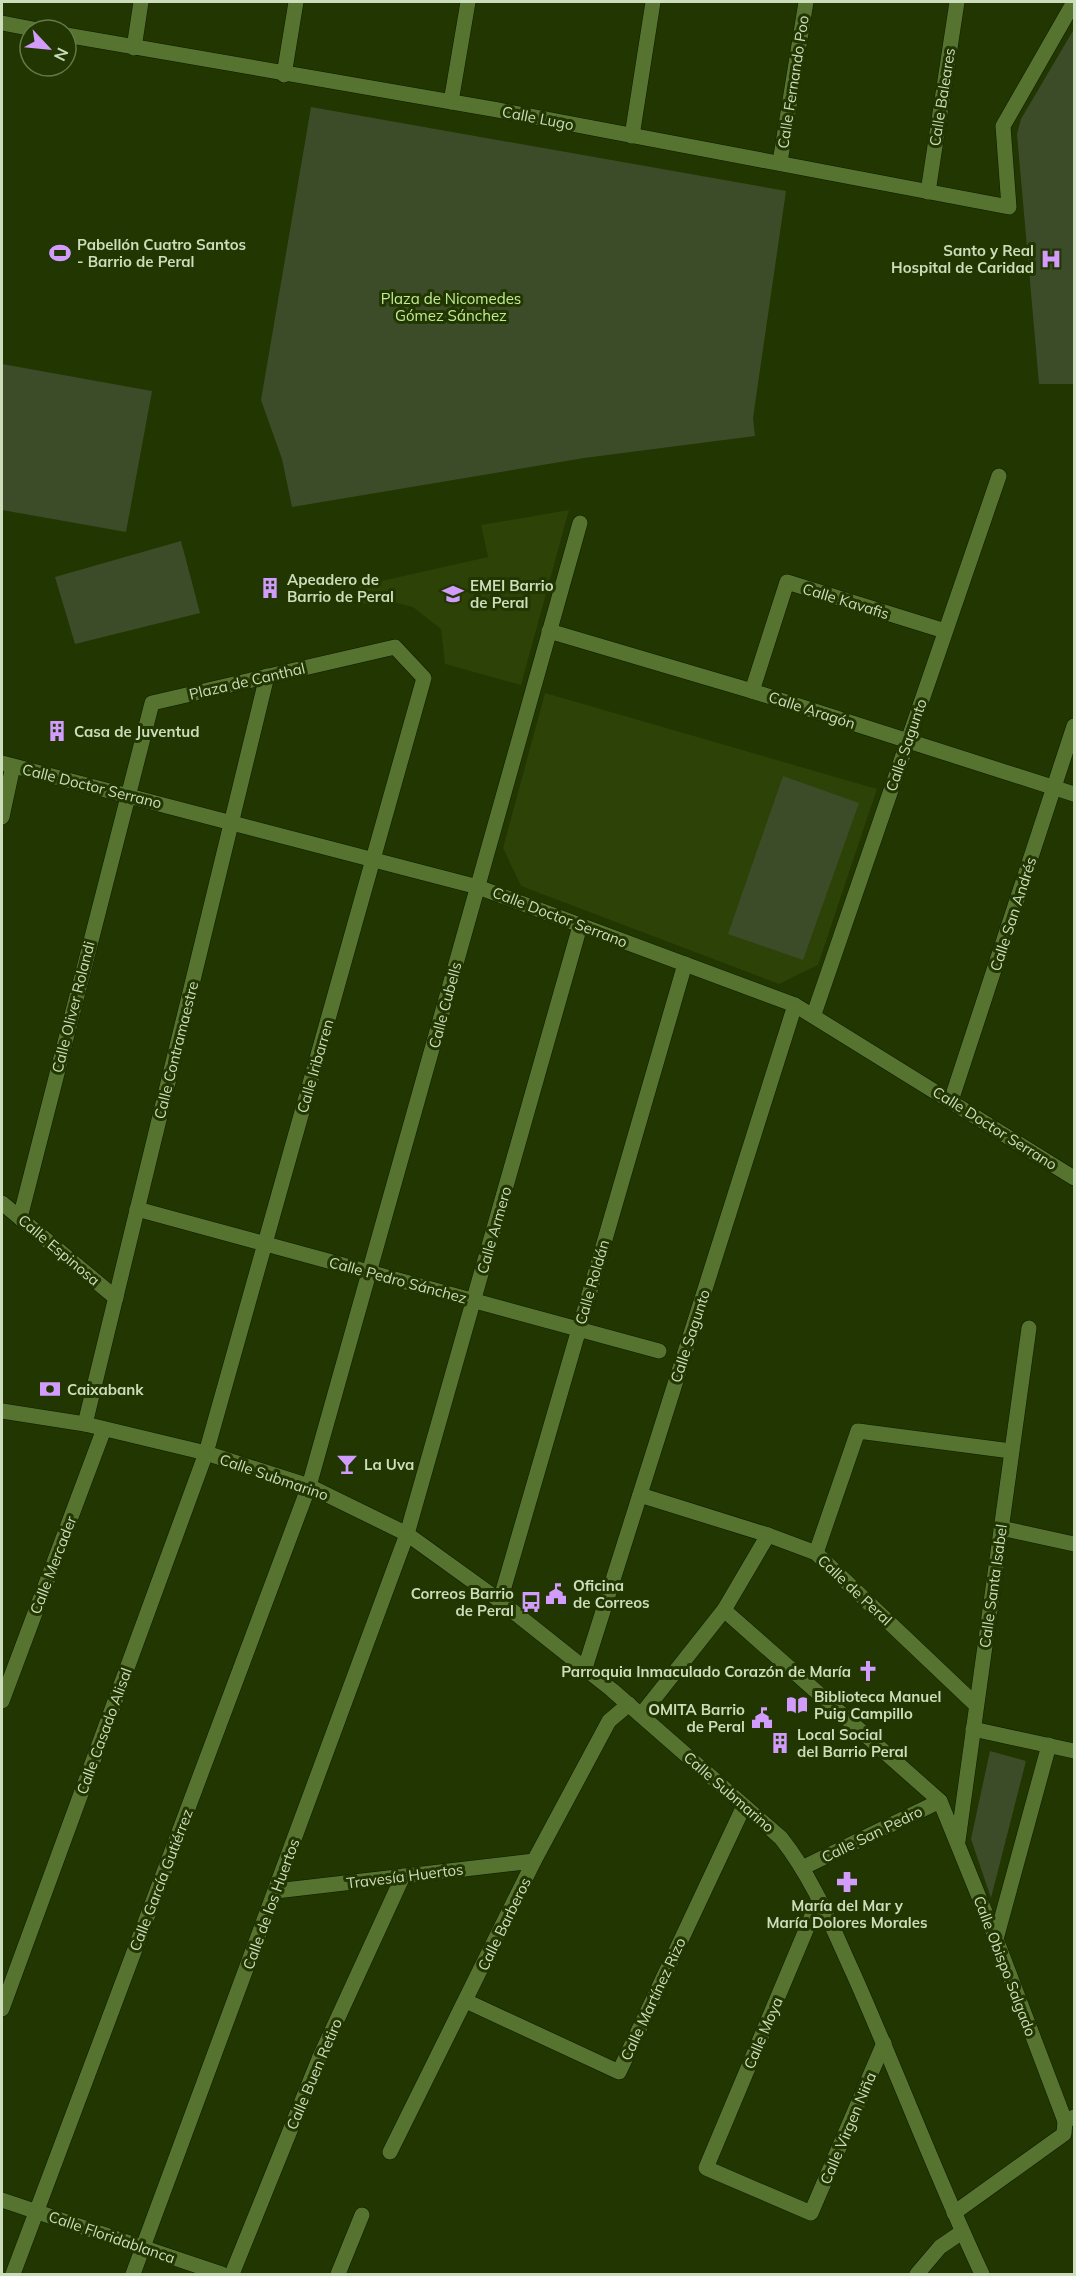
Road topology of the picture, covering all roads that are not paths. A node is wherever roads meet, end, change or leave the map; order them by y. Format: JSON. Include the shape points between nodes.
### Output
{"nodes":[{"id":1,"x":141,"y":2,"type":"edge"},
{"id":2,"x":296,"y":2,"type":"edge"},
{"id":3,"x":468,"y":2,"type":"edge"},
{"id":4,"x":653,"y":2,"type":"edge"},
{"id":5,"x":806,"y":2,"type":"edge"},
{"id":6,"x":957,"y":2,"type":"edge"},
{"id":7,"x":1074,"y":2,"type":"edge"},
{"id":8,"x":2,"y":23,"type":"edge"},
{"id":9,"x":18,"y":26,"type":"edge"},
{"id":10,"x":78,"y":37,"type":"edge"},
{"id":11,"x":134,"y":48,"type":"junction"},
{"id":12,"x":284,"y":75,"type":"junction"},
{"id":13,"x":452,"y":102,"type":"junction"},
{"id":14,"x":632,"y":136,"type":"junction"},
{"id":15,"x":780,"y":162,"type":"junction"},
{"id":16,"x":928,"y":192,"type":"junction"},
{"id":17,"x":999,"y":476,"type":"dead end"},
{"id":18,"x":580,"y":523,"type":"dead end"},
{"id":19,"x":945,"y":631,"type":"junction"},
{"id":20,"x":549,"y":632,"type":"junction"},
{"id":21,"x":267,"y":676,"type":"junction"},
{"id":22,"x":424,"y":678,"type":"joint"},
{"id":23,"x":752,"y":691,"type":"junction"},
{"id":24,"x":1074,"y":726,"type":"edge"},
{"id":25,"x":908,"y":741,"type":"junction"},
{"id":26,"x":7,"y":765,"type":"edge"},
{"id":27,"x":1054,"y":787,"type":"junction"},
{"id":28,"x":1074,"y":794,"type":"edge"},
{"id":29,"x":126,"y":796,"type":"junction"},
{"id":30,"x":2,"y":817,"type":"edge"},
{"id":31,"x":232,"y":821,"type":"junction"},
{"id":32,"x":373,"y":860,"type":"junction"},
{"id":33,"x":478,"y":886,"type":"junction"},
{"id":34,"x":580,"y":926,"type":"junction"},
{"id":35,"x":685,"y":964,"type":"junction"},
{"id":36,"x":795,"y":1005,"type":"junction"},
{"id":37,"x":814,"y":1014,"type":"junction"},
{"id":38,"x":951,"y":1101,"type":"junction"},
{"id":39,"x":1074,"y":1178,"type":"edge"},
{"id":40,"x":2,"y":1203,"type":"edge"},
{"id":41,"x":137,"y":1209,"type":"junction"},
{"id":42,"x":20,"y":1218,"type":"junction"},
{"id":43,"x":265,"y":1244,"type":"junction"},
{"id":44,"x":371,"y":1272,"type":"junction"},
{"id":45,"x":116,"y":1298,"type":"junction"},
{"id":46,"x":474,"y":1300,"type":"junction"},
{"id":47,"x":1029,"y":1328,"type":"dead end"},
{"id":48,"x":579,"y":1329,"type":"junction"},
{"id":49,"x":659,"y":1351,"type":"dead end"},
{"id":50,"x":2,"y":1411,"type":"edge"},
{"id":51,"x":85,"y":1424,"type":"junction"},
{"id":52,"x":104,"y":1429,"type":"junction"},
{"id":53,"x":1011,"y":1451,"type":"junction"},
{"id":54,"x":206,"y":1454,"type":"junction"},
{"id":55,"x":309,"y":1486,"type":"junction"},
{"id":56,"x":640,"y":1495,"type":"junction"},
{"id":57,"x":1000,"y":1528,"type":"junction"},
{"id":58,"x":407,"y":1534,"type":"junction"},
{"id":59,"x":768,"y":1535,"type":"junction"},
{"id":60,"x":1074,"y":1544,"type":"edge"},
{"id":61,"x":816,"y":1553,"type":"junction"},
{"id":62,"x":500,"y":1601,"type":"junction"},
{"id":63,"x":724,"y":1610,"type":"junction"},
{"id":64,"x":585,"y":1668,"type":"junction"},
{"id":65,"x":2,"y":1701,"type":"edge"},
{"id":66,"x":629,"y":1704,"type":"junction"},
{"id":67,"x":976,"y":1705,"type":"junction"},
{"id":68,"x":641,"y":1715,"type":"junction"},
{"id":69,"x":973,"y":1729,"type":"junction"},
{"id":70,"x":1049,"y":1746,"type":"junction"},
{"id":71,"x":1074,"y":1751,"type":"edge"},
{"id":72,"x":940,"y":1801,"type":"junction"},
{"id":73,"x":744,"y":1806,"type":"junction"},
{"id":74,"x":957,"y":1844,"type":"junction"},
{"id":75,"x":534,"y":1861,"type":"junction"},
{"id":76,"x":804,"y":1867,"type":"junction"},
{"id":77,"x":403,"y":1876,"type":"junction"},
{"id":78,"x":276,"y":1891,"type":"junction"},
{"id":79,"x":819,"y":1899,"type":"junction"},
{"id":80,"x":996,"y":1939,"type":"junction"},
{"id":81,"x":466,"y":2001,"type":"junction"},
{"id":82,"x":2,"y":2009,"type":"edge"},
{"id":83,"x":884,"y":2043,"type":"junction"},
{"id":84,"x":1070,"y":2119,"type":"edge"},
{"id":85,"x":390,"y":2152,"type":"dead end"},
{"id":86,"x":2,"y":2200,"type":"edge"},
{"id":87,"x":37,"y":2211,"type":"junction"},
{"id":88,"x":811,"y":2213,"type":"joint"},
{"id":89,"x":954,"y":2213,"type":"junction"},
{"id":90,"x":362,"y":2216,"type":"dead end"},
{"id":91,"x":962,"y":2232,"type":"junction"},
{"id":92,"x":142,"y":2248,"type":"junction"},
{"id":93,"x":13,"y":2274,"type":"edge"},
{"id":94,"x":133,"y":2274,"type":"edge"},
{"id":95,"x":222,"y":2274,"type":"edge"},
{"id":96,"x":232,"y":2274,"type":"edge"},
{"id":97,"x":338,"y":2274,"type":"edge"},
{"id":98,"x":917,"y":2274,"type":"edge"},
{"id":99,"x":982,"y":2274,"type":"edge"}],
"edges":[{"from":1,"to":11,"type":"street"},
{"from":2,"to":12,"type":"street"},
{"from":3,"to":13,"type":"street"},
{"from":4,"to":14,"type":"street"},
{"from":5,"to":15,"type":"street","name":"Calle Fernando Poo"},
{"from":6,"to":16,"type":"street","name":"Calle Baleares"},
{"from":7,"to":16,"type":"street","name":"Calle Lugo","via":[[1003,126],[1009,207]]},
{"from":8,"to":9,"type":"street"},
{"from":10,"to":11,"type":"street","name":"Calle Lugo"},
{"from":11,"to":12,"type":"street","name":"Calle Lugo"},
{"from":12,"to":13,"type":"street","name":"Calle Lugo"},
{"from":13,"to":14,"type":"street","name":"Calle Lugo"},
{"from":14,"to":15,"type":"street","name":"Calle Lugo"},
{"from":15,"to":16,"type":"street","name":"Calle Lugo"},
{"from":17,"to":19,"type":"street","name":"Calle Sagunto"},
{"from":18,"to":20,"type":"street","name":"Calle Cubells"},
{"from":19,"to":23,"type":"street","name":"Calle Kavafis","via":[[787,582]]},
{"from":19,"to":25,"type":"street","name":"Calle Sagunto"},
{"from":20,"to":23,"type":"street","name":"Calle Aragón"},
{"from":20,"to":33,"type":"street","name":"Calle Cubells"},
{"from":21,"to":22,"type":"street","name":"Plaza de Canthal","via":[[395,647]]},
{"from":21,"to":29,"type":"street","name":"Plaza de Canthal","via":[[152,703]]},
{"from":21,"to":31,"type":"street","name":"Calle Contramaestre"},
{"from":22,"to":32,"type":"street","name":"Calle Iribarren"},
{"from":23,"to":25,"type":"street","name":"Calle Aragón"},
{"from":24,"to":27,"type":"street","name":"Calle San Andrés"},
{"from":25,"to":27,"type":"street","name":"Calle Aragón"},
{"from":25,"to":37,"type":"street","name":"Calle Sagunto"},
{"from":26,"to":29,"type":"street","name":"Calle Doctor Serrano"},
{"from":26,"to":30,"type":"street"},
{"from":27,"to":28,"type":"street","name":"Calle Aragón"},
{"from":27,"to":38,"type":"street","name":"Calle San Andrés"},
{"from":29,"to":31,"type":"street","name":"Calle Doctor Serrano"},
{"from":29,"to":42,"type":"street","name":"Calle Oliver Rolandi"},
{"from":31,"to":32,"type":"street","name":"Calle Doctor Serrano"},
{"from":31,"to":41,"type":"street","name":"Calle Contramaestre"},
{"from":32,"to":33,"type":"street","name":"Calle Doctor Serrano"},
{"from":32,"to":43,"type":"street","name":"Calle Iribarren"},
{"from":33,"to":34,"type":"street","name":"Calle Doctor Serrano"},
{"from":33,"to":44,"type":"street","name":"Calle Cubells"},
{"from":34,"to":35,"type":"street","name":"Calle Doctor Serrano"},
{"from":34,"to":46,"type":"street","name":"Calle Armero"},
{"from":35,"to":36,"type":"street","name":"Calle Doctor Serrano"},
{"from":35,"to":48,"type":"street","name":"Calle Roldán"},
{"from":36,"to":37,"type":"street","name":"Calle Doctor Serrano"},
{"from":36,"to":56,"type":"street","name":"Calle Sagunto"},
{"from":37,"to":38,"type":"street","name":"Calle Doctor Serrano"},
{"from":38,"to":39,"type":"street","name":"Calle Doctor Serrano"},
{"from":40,"to":42,"type":"street","name":"Calle Espinosa"},
{"from":41,"to":43,"type":"street","name":"Calle Pedro Sánchez"},
{"from":41,"to":45,"type":"street","name":"Calle Contramaestre"},
{"from":42,"to":45,"type":"street","name":"Calle Espinosa"},
{"from":43,"to":44,"type":"street","name":"Calle Pedro Sánchez"},
{"from":43,"to":54,"type":"street","name":"Calle Iribarren"},
{"from":44,"to":46,"type":"street","name":"Calle Pedro Sánchez"},
{"from":44,"to":55,"type":"street","name":"Calle Cubells"},
{"from":45,"to":51,"type":"street","name":"Calle Contramaestre"},
{"from":46,"to":48,"type":"street","name":"Calle Pedro Sánchez"},
{"from":46,"to":58,"type":"street","name":"Calle Armero"},
{"from":47,"to":53,"type":"street","name":"Calle Santa Isabel"},
{"from":48,"to":49,"type":"street","name":"Calle Pedro Sánchez"},
{"from":48,"to":62,"type":"street","name":"Calle Roldán"},
{"from":50,"to":51,"type":"street","name":"Calle Submarino"},
{"from":51,"to":52,"type":"street","name":"Calle Submarino"},
{"from":52,"to":54,"type":"street","name":"Calle Submarino"},
{"from":52,"to":65,"type":"street","name":"Calle Mercader"},
{"from":53,"to":57,"type":"street","name":"Calle Santa Isabel"},
{"from":53,"to":61,"type":"street","via":[[858,1431]]},
{"from":54,"to":55,"type":"street","name":"Calle Submarino"},
{"from":54,"to":82,"type":"street","name":"Calle Casado Alisal"},
{"from":55,"to":58,"type":"street","name":"Calle Submarino"},
{"from":55,"to":87,"type":"street","name":"Calle García Gutiérrez"},
{"from":56,"to":59,"type":"street","name":"Calle de Peral"},
{"from":56,"to":64,"type":"street","name":"Calle Sagunto"},
{"from":57,"to":60,"type":"street"},
{"from":57,"to":67,"type":"street","name":"Calle Santa Isabel"},
{"from":58,"to":62,"type":"street","name":"Calle Submarino"},
{"from":58,"to":78,"type":"street","name":"Calle de los Huertos"},
{"from":59,"to":61,"type":"street","name":"Calle de Peral"},
{"from":59,"to":63,"type":"street"},
{"from":61,"to":67,"type":"street","name":"Calle de Peral"},
{"from":62,"to":64,"type":"street","name":"Calle Submarino"},
{"from":63,"to":68,"type":"street"},
{"from":63,"to":72,"type":"street"},
{"from":64,"to":66,"type":"street","name":"Calle Submarino"},
{"from":66,"to":68,"type":"street","name":"Calle Submarino"},
{"from":66,"to":75,"type":"street","name":"Calle Barberos","via":[[609,1721]]},
{"from":67,"to":69,"type":"street","name":"Calle Santa Isabel"},
{"from":68,"to":73,"type":"street","name":"Calle Submarino"},
{"from":69,"to":70,"type":"street"},
{"from":69,"to":74,"type":"street","name":"Calle Santa Isabel"},
{"from":70,"to":71,"type":"street"},
{"from":70,"to":80,"type":"street"},
{"from":72,"to":74,"type":"street","name":"Calle Obispo Salgado"},
{"from":72,"to":76,"type":"street","name":"Calle San Pedro"},
{"from":73,"to":76,"type":"street","name":"Calle Submarino","via":[[782,1838]]},
{"from":73,"to":81,"type":"street","name":"Calle Martínez Rizo","via":[[619,2072]]},
{"from":74,"to":80,"type":"street","name":"Calle Obispo Salgado"},
{"from":75,"to":77,"type":"street","name":"Travesía Huertos"},
{"from":75,"to":81,"type":"street","name":"Calle Barberos"},
{"from":76,"to":79,"type":"street","name":"Calle Submarino"},
{"from":77,"to":78,"type":"street","name":"Travesía Huertos"},
{"from":77,"to":96,"type":"street","name":"Calle Buen Retiro","via":[[319,2060]]},
{"from":78,"to":92,"type":"street","name":"Calle de los Huertos"},
{"from":79,"to":83,"type":"street","name":"Calle Submarino"},
{"from":79,"to":88,"type":"street","name":"Calle Moya","via":[[706,2168]]},
{"from":80,"to":84,"type":"street","name":"Calle Obispo Salgado"},
{"from":81,"to":85,"type":"street","name":"Calle Barberos"},
{"from":83,"to":88,"type":"street","name":"Calle Virgen Niña"},
{"from":83,"to":89,"type":"street","name":"Calle Submarino"},
{"from":84,"to":89,"type":"street","via":[[1064,2134]]},
{"from":86,"to":87,"type":"street","name":"Calle Floridablanca"},
{"from":87,"to":92,"type":"street","name":"Calle Floridablanca"},
{"from":87,"to":93,"type":"street","name":"Calle García Gutiérrez"},
{"from":89,"to":91,"type":"street","name":"Calle Submarino"},
{"from":90,"to":97,"type":"street"},
{"from":91,"to":98,"type":"street","via":[[940,2247]]},
{"from":91,"to":99,"type":"street","name":"Calle Submarino"},
{"from":92,"to":94,"type":"street","name":"Calle de los Huertos"},
{"from":92,"to":95,"type":"street","name":"Calle Floridablanca"}]}
